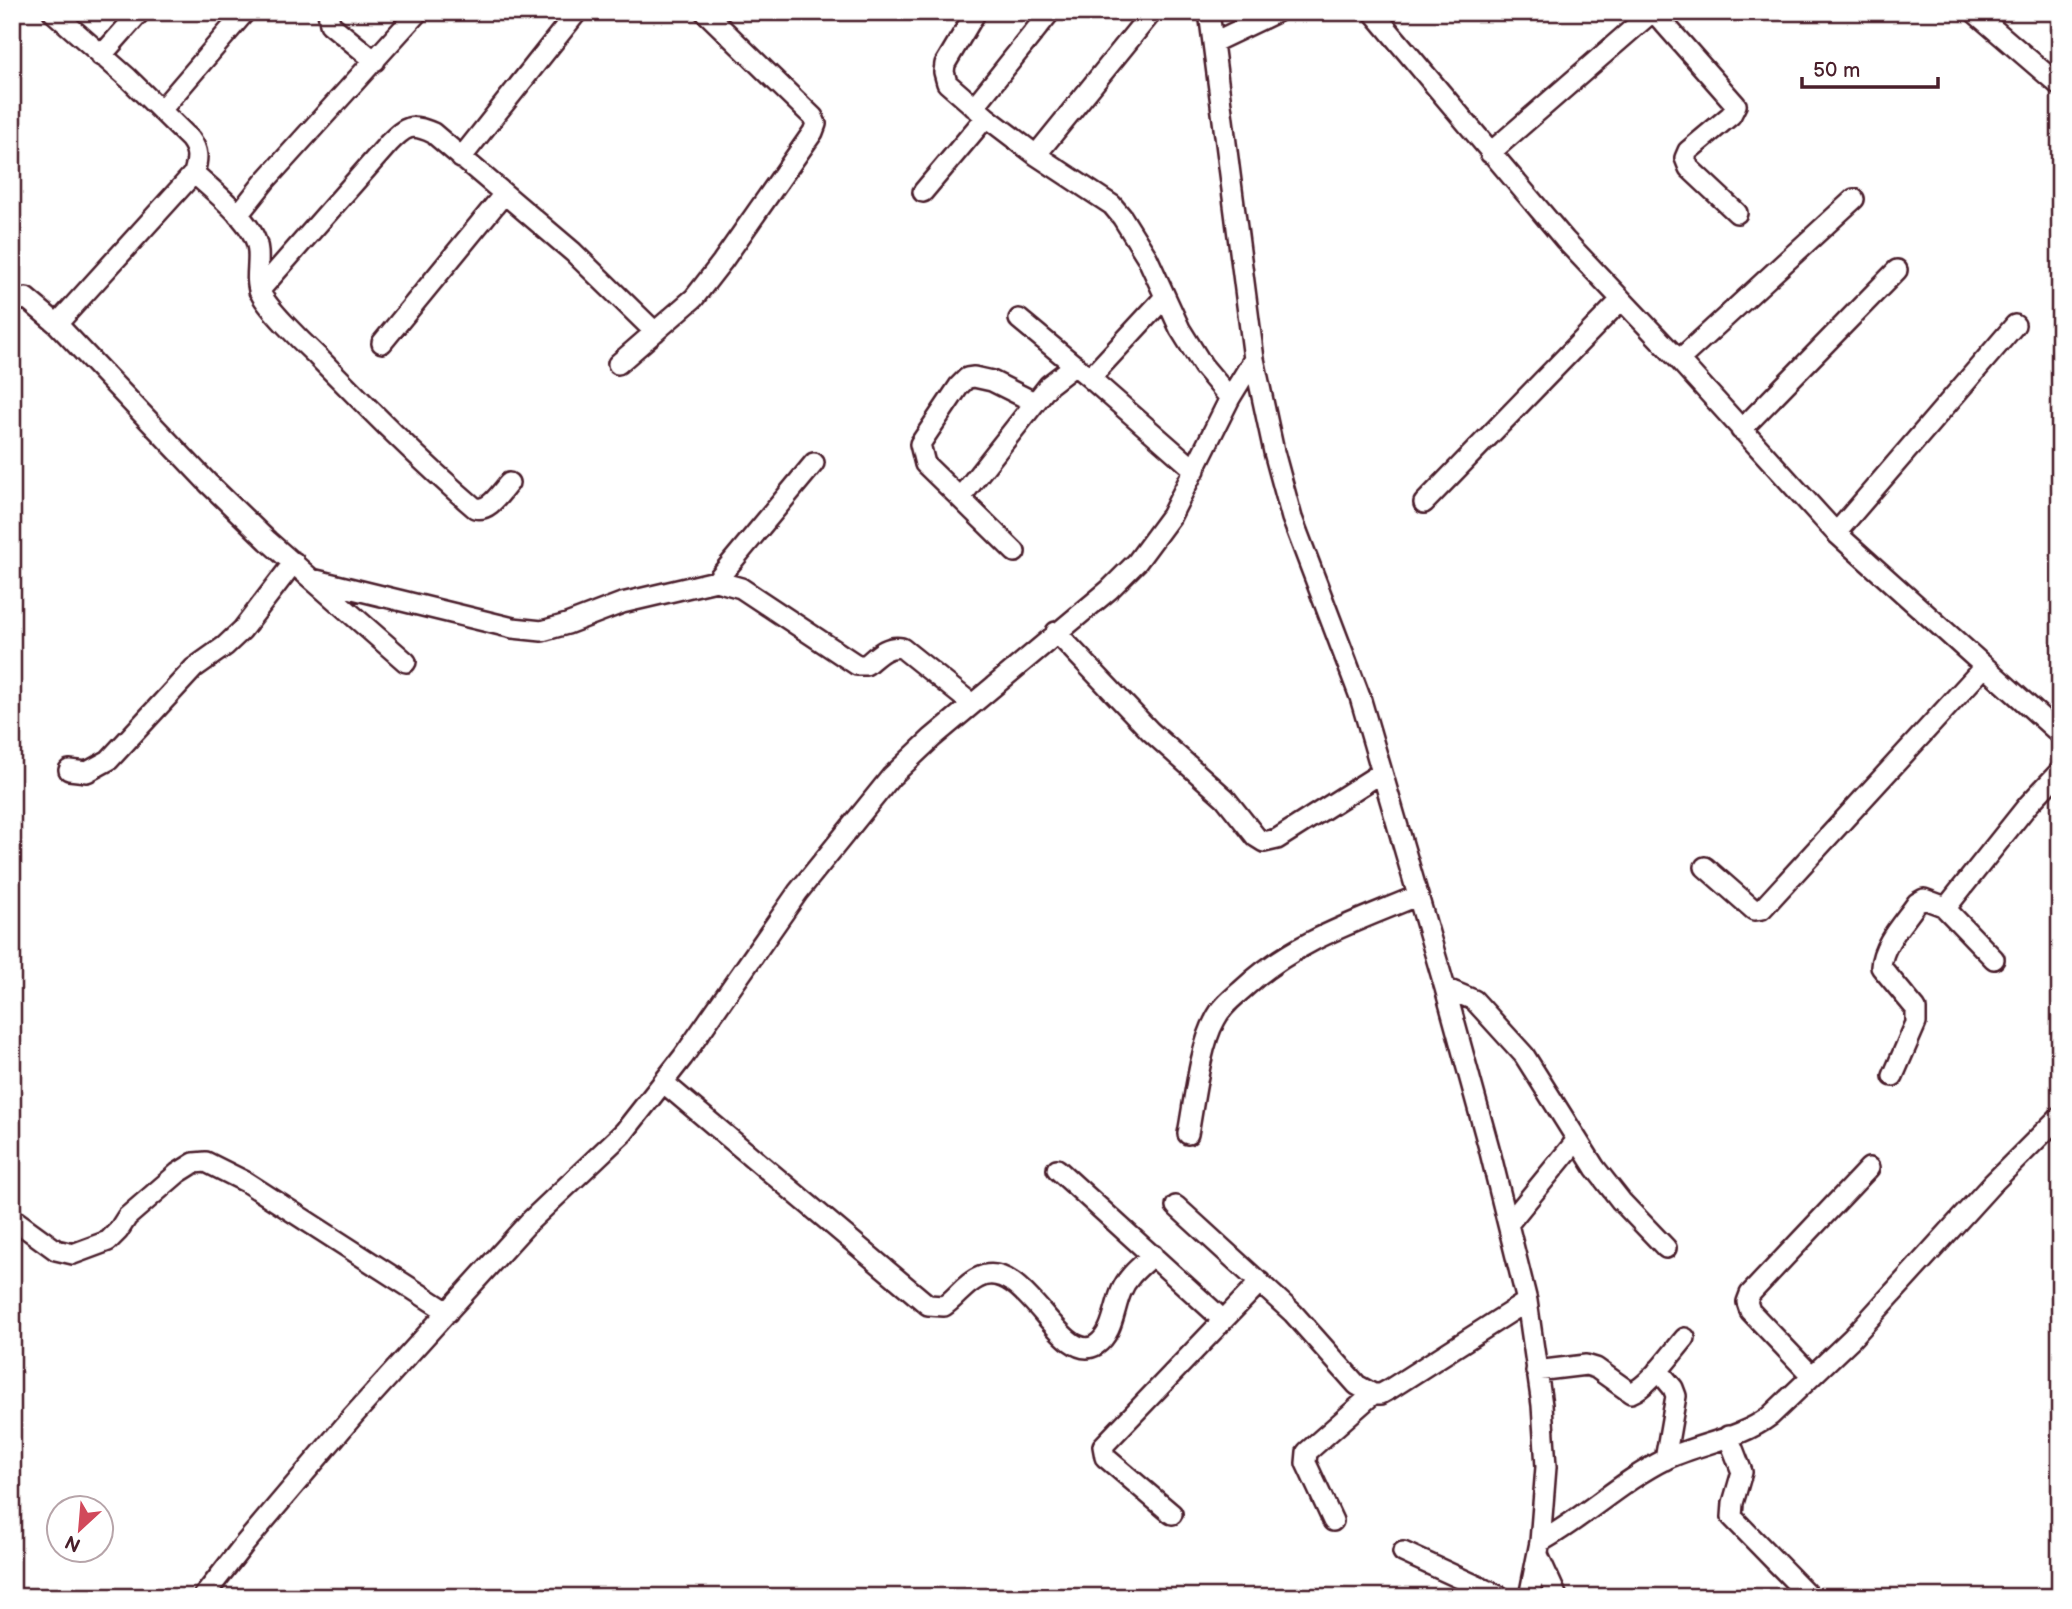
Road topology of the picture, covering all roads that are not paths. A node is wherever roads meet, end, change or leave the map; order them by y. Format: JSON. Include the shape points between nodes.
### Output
{"nodes":[{"id":1,"x":53,"y":12,"type":"edge"},
{"id":2,"x":139,"y":12,"type":"edge"},
{"id":3,"x":246,"y":12,"type":"edge"},
{"id":4,"x":328,"y":12,"type":"edge"},
{"id":5,"x":418,"y":12,"type":"edge"},
{"id":6,"x":577,"y":12,"type":"edge"},
{"id":7,"x":705,"y":12,"type":"edge"},
{"id":8,"x":976,"y":12,"type":"edge"},
{"id":9,"x":1050,"y":12,"type":"edge"},
{"id":10,"x":1152,"y":12,"type":"edge"},
{"id":11,"x":1209,"y":12,"type":"edge"},
{"id":12,"x":1277,"y":12,"type":"edge"},
{"id":13,"x":1373,"y":12,"type":"edge"},
{"id":14,"x":1653,"y":12,"type":"edge"},
{"id":15,"x":1974,"y":12,"type":"edge"},
{"id":16,"x":1214,"y":42,"type":"junction"},
{"id":17,"x":101,"y":56,"type":"junction"},
{"id":18,"x":374,"y":61,"type":"junction"},
{"id":19,"x":2060,"y":86,"type":"edge"},
{"id":20,"x":161,"y":110,"type":"junction"},
{"id":21,"x":980,"y":112,"type":"junction"},
{"id":22,"x":1490,"y":153,"type":"junction"},
{"id":23,"x":1036,"y":155,"type":"junction"},
{"id":24,"x":461,"y":158,"type":"junction"},
{"id":25,"x":194,"y":173,"type":"junction"},
{"id":26,"x":923,"y":192,"type":"dead end"},
{"id":27,"x":504,"y":194,"type":"junction"},
{"id":28,"x":1854,"y":199,"type":"dead end"},
{"id":29,"x":1737,"y":213,"type":"dead end"},
{"id":30,"x":238,"y":215,"type":"junction"},
{"id":31,"x":1897,"y":270,"type":"dead end"},
{"id":32,"x":259,"y":291,"type":"junction"},
{"id":33,"x":1165,"y":297,"type":"junction"},
{"id":34,"x":1621,"y":300,"type":"junction"},
{"id":35,"x":12,"y":303,"type":"edge"},
{"id":36,"x":1019,"y":319,"type":"dead end"},
{"id":37,"x":57,"y":324,"type":"junction"},
{"id":38,"x":2015,"y":325,"type":"dead end"},
{"id":39,"x":655,"y":332,"type":"junction"},
{"id":40,"x":382,"y":343,"type":"dead end"},
{"id":41,"x":1254,"y":359,"type":"junction"},
{"id":42,"x":1679,"y":360,"type":"junction"},
{"id":43,"x":618,"y":364,"type":"dead end"},
{"id":44,"x":1083,"y":371,"type":"junction"},
{"id":45,"x":1230,"y":398,"type":"junction"},
{"id":46,"x":1034,"y":402,"type":"junction"},
{"id":47,"x":1741,"y":430,"type":"junction"},
{"id":48,"x":814,"y":463,"type":"dead end"},
{"id":49,"x":1195,"y":470,"type":"junction"},
{"id":50,"x":509,"y":483,"type":"dead end"},
{"id":51,"x":960,"y":498,"type":"junction"},
{"id":52,"x":1424,"y":503,"type":"dead end"},
{"id":53,"x":1836,"y":533,"type":"junction"},
{"id":54,"x":1015,"y":552,"type":"dead end"},
{"id":55,"x":294,"y":562,"type":"junction"},
{"id":56,"x":312,"y":579,"type":"junction"},
{"id":57,"x":716,"y":581,"type":"junction"},
{"id":58,"x":1056,"y":632,"type":"junction"},
{"id":59,"x":406,"y":662,"type":"dead end"},
{"id":60,"x":1984,"y":667,"type":"junction"},
{"id":61,"x":971,"y":704,"type":"junction"},
{"id":62,"x":2060,"y":734,"type":"edge"},
{"id":63,"x":69,"y":770,"type":"dead end"},
{"id":64,"x":2060,"y":771,"type":"edge"},
{"id":65,"x":1381,"y":773,"type":"junction"},
{"id":66,"x":1705,"y":867,"type":"dead end"},
{"id":67,"x":1417,"y":897,"type":"junction"},
{"id":68,"x":1943,"y":905,"type":"junction"},
{"id":69,"x":1994,"y":959,"type":"dead end"},
{"id":70,"x":1445,"y":988,"type":"junction"},
{"id":71,"x":1893,"y":1076,"type":"dead end"},
{"id":72,"x":664,"y":1083,"type":"junction"},
{"id":73,"x":2060,"y":1116,"type":"edge"},
{"id":74,"x":1188,"y":1134,"type":"dead end"},
{"id":75,"x":1576,"y":1141,"type":"junction"},
{"id":76,"x":1869,"y":1168,"type":"dead end"},
{"id":77,"x":1057,"y":1169,"type":"dead end"},
{"id":78,"x":1176,"y":1206,"type":"dead end"},
{"id":79,"x":12,"y":1218,"type":"edge"},
{"id":80,"x":1508,"y":1223,"type":"junction"},
{"id":81,"x":1666,"y":1248,"type":"dead end"},
{"id":82,"x":1153,"y":1255,"type":"junction"},
{"id":83,"x":1260,"y":1282,"type":"junction"},
{"id":84,"x":1526,"y":1302,"type":"junction"},
{"id":85,"x":448,"y":1312,"type":"junction"},
{"id":86,"x":1223,"y":1320,"type":"junction"},
{"id":87,"x":1685,"y":1338,"type":"dead end"},
{"id":88,"x":1658,"y":1370,"type":"junction"},
{"id":89,"x":1536,"y":1371,"type":"junction"},
{"id":90,"x":1812,"y":1376,"type":"junction"},
{"id":91,"x":1373,"y":1394,"type":"junction"},
{"id":92,"x":1728,"y":1436,"type":"junction"},
{"id":93,"x":1665,"y":1460,"type":"junction"},
{"id":94,"x":1172,"y":1514,"type":"dead end"},
{"id":95,"x":1333,"y":1521,"type":"dead end"},
{"id":96,"x":1539,"y":1548,"type":"junction"},
{"id":97,"x":1403,"y":1552,"type":"dead end"},
{"id":98,"x":1533,"y":1575,"type":"junction"},
{"id":99,"x":203,"y":1597,"type":"edge"},
{"id":100,"x":1501,"y":1597,"type":"edge"},
{"id":101,"x":1529,"y":1597,"type":"edge"},
{"id":102,"x":1557,"y":1597,"type":"edge"},
{"id":103,"x":1810,"y":1597,"type":"edge"}],
"edges":[{"from":1,"to":17,"type":"street"},
{"from":2,"to":17,"type":"street"},
{"from":3,"to":20,"type":"street"},
{"from":4,"to":18,"type":"street","via":[[330,24]]},
{"from":5,"to":18,"type":"street"},
{"from":6,"to":24,"type":"street"},
{"from":7,"to":39,"type":"street","via":[[816,124],[722,262],[694,298]]},
{"from":8,"to":21,"type":"street","via":[[944,72],[947,83]]},
{"from":9,"to":21,"type":"street"},
{"from":10,"to":23,"type":"street"},
{"from":11,"to":16,"type":"street"},
{"from":12,"to":16,"type":"street"},
{"from":13,"to":22,"type":"street"},
{"from":14,"to":22,"type":"street"},
{"from":14,"to":29,"type":"street","via":[[1736,105],[1688,151],[1685,162]]},
{"from":15,"to":19,"type":"street"},
{"from":16,"to":41,"type":"street"},
{"from":17,"to":20,"type":"street"},
{"from":18,"to":30,"type":"street"},
{"from":20,"to":25,"type":"street","via":[[197,148]]},
{"from":21,"to":23,"type":"street"},
{"from":21,"to":26,"type":"street"},
{"from":22,"to":34,"type":"street"},
{"from":23,"to":33,"type":"street","via":[[1112,205],[1147,257]]},
{"from":24,"to":27,"type":"street"},
{"from":24,"to":32,"type":"street","via":[[420,127],[401,131]]},
{"from":25,"to":30,"type":"street"},
{"from":25,"to":37,"type":"street"},
{"from":27,"to":39,"type":"street"},
{"from":27,"to":40,"type":"street"},
{"from":28,"to":42,"type":"street"},
{"from":30,"to":32,"type":"street","via":[[257,241]]},
{"from":31,"to":47,"type":"street"},
{"from":32,"to":50,"type":"street","via":[[312,351],[475,508],[487,507]]},
{"from":33,"to":44,"type":"street"},
{"from":33,"to":45,"type":"street","via":[[1197,357]]},
{"from":34,"to":42,"type":"street"},
{"from":34,"to":52,"type":"street"},
{"from":35,"to":37,"type":"street","via":[[26,298]]},
{"from":36,"to":44,"type":"street"},
{"from":37,"to":55,"type":"street","via":[[208,483]]},
{"from":38,"to":53,"type":"street"},
{"from":39,"to":43,"type":"street"},
{"from":41,"to":45,"type":"street"},
{"from":41,"to":65,"type":"street","via":[[1292,518],[1360,697]]},
{"from":42,"to":47,"type":"street"},
{"from":44,"to":46,"type":"street","via":[[1049,385]]},
{"from":44,"to":49,"type":"street"},
{"from":45,"to":49,"type":"street"},
{"from":46,"to":51,"type":"street"},
{"from":46,"to":51,"type":"street","via":[[983,378],[967,378],[959,386],[920,444],[925,464]]},
{"from":47,"to":53,"type":"street"},
{"from":48,"to":57,"type":"street"},
{"from":49,"to":58,"type":"street","via":[[1171,516],[1137,562]]},
{"from":51,"to":54,"type":"street"},
{"from":53,"to":60,"type":"street"},
{"from":55,"to":56,"type":"street"},
{"from":55,"to":63,"type":"street","via":[[242,630],[194,668],[109,760],[87,772]]},
{"from":56,"to":57,"type":"street","via":[[542,631],[622,603]]},
{"from":56,"to":59,"type":"street"},
{"from":57,"to":61,"type":"street","via":[[741,588],[856,665],[866,665],[886,649],[902,648]]},
{"from":58,"to":61,"type":"street"},
{"from":58,"to":65,"type":"street","via":[[1264,842],[1277,839]]},
{"from":60,"to":62,"type":"street"},
{"from":60,"to":66,"type":"street","via":[[1762,909],[1754,910]]},
{"from":61,"to":72,"type":"street","via":[[891,777],[798,892]]},
{"from":64,"to":68,"type":"street","via":[[1949,904]]},
{"from":65,"to":67,"type":"street"},
{"from":67,"to":70,"type":"street"},
{"from":67,"to":74,"type":"street","via":[[1313,939],[1263,971],[1225,1006],[1206,1043]]},
{"from":68,"to":69,"type":"street"},
{"from":68,"to":71,"type":"street","via":[[1924,899],[1917,903],[1881,960],[1884,974],[1916,1009],[1917,1016]]},
{"from":70,"to":75,"type":"street","via":[[1483,1007],[1524,1055]]},
{"from":70,"to":80,"type":"street"},
{"from":72,"to":82,"type":"street","via":[[928,1305],[944,1306],[977,1278],[994,1275],[1018,1286],[1065,1337],[1087,1348],[1104,1337],[1121,1291]]},
{"from":72,"to":85,"type":"street","via":[[624,1132],[529,1222]]},
{"from":73,"to":90,"type":"street"},
{"from":75,"to":80,"type":"street"},
{"from":75,"to":81,"type":"street","via":[[1621,1201]]},
{"from":76,"to":90,"type":"street","via":[[1747,1302],[1750,1311]]},
{"from":77,"to":82,"type":"street"},
{"from":78,"to":83,"type":"street"},
{"from":79,"to":85,"type":"street","via":[[56,1250],[73,1254],[108,1241],[127,1217],[178,1172],[206,1162],[258,1189]]},
{"from":80,"to":84,"type":"street"},
{"from":82,"to":86,"type":"street"},
{"from":83,"to":86,"type":"street"},
{"from":83,"to":91,"type":"street","via":[[1357,1385]]},
{"from":84,"to":89,"type":"street"},
{"from":84,"to":91,"type":"street","via":[[1390,1389]]},
{"from":85,"to":99,"type":"street","via":[[353,1416]]},
{"from":86,"to":94,"type":"street","via":[[1103,1446],[1105,1457]]},
{"from":87,"to":88,"type":"street"},
{"from":88,"to":89,"type":"street","via":[[1631,1393],[1586,1364]]},
{"from":88,"to":93,"type":"street","via":[[1676,1396]]},
{"from":89,"to":96,"type":"street","via":[[1546,1467]]},
{"from":90,"to":92,"type":"street","via":[[1758,1424]]},
{"from":91,"to":95,"type":"street","via":[[1307,1452],[1306,1463]]},
{"from":92,"to":93,"type":"street"},
{"from":92,"to":103,"type":"street","via":[[1742,1472],[1732,1517]]},
{"from":93,"to":96,"type":"street"},
{"from":96,"to":98,"type":"street"},
{"from":96,"to":102,"type":"street"},
{"from":97,"to":100,"type":"street"},
{"from":98,"to":100,"type":"street"},
{"from":98,"to":101,"type":"street"}]}
